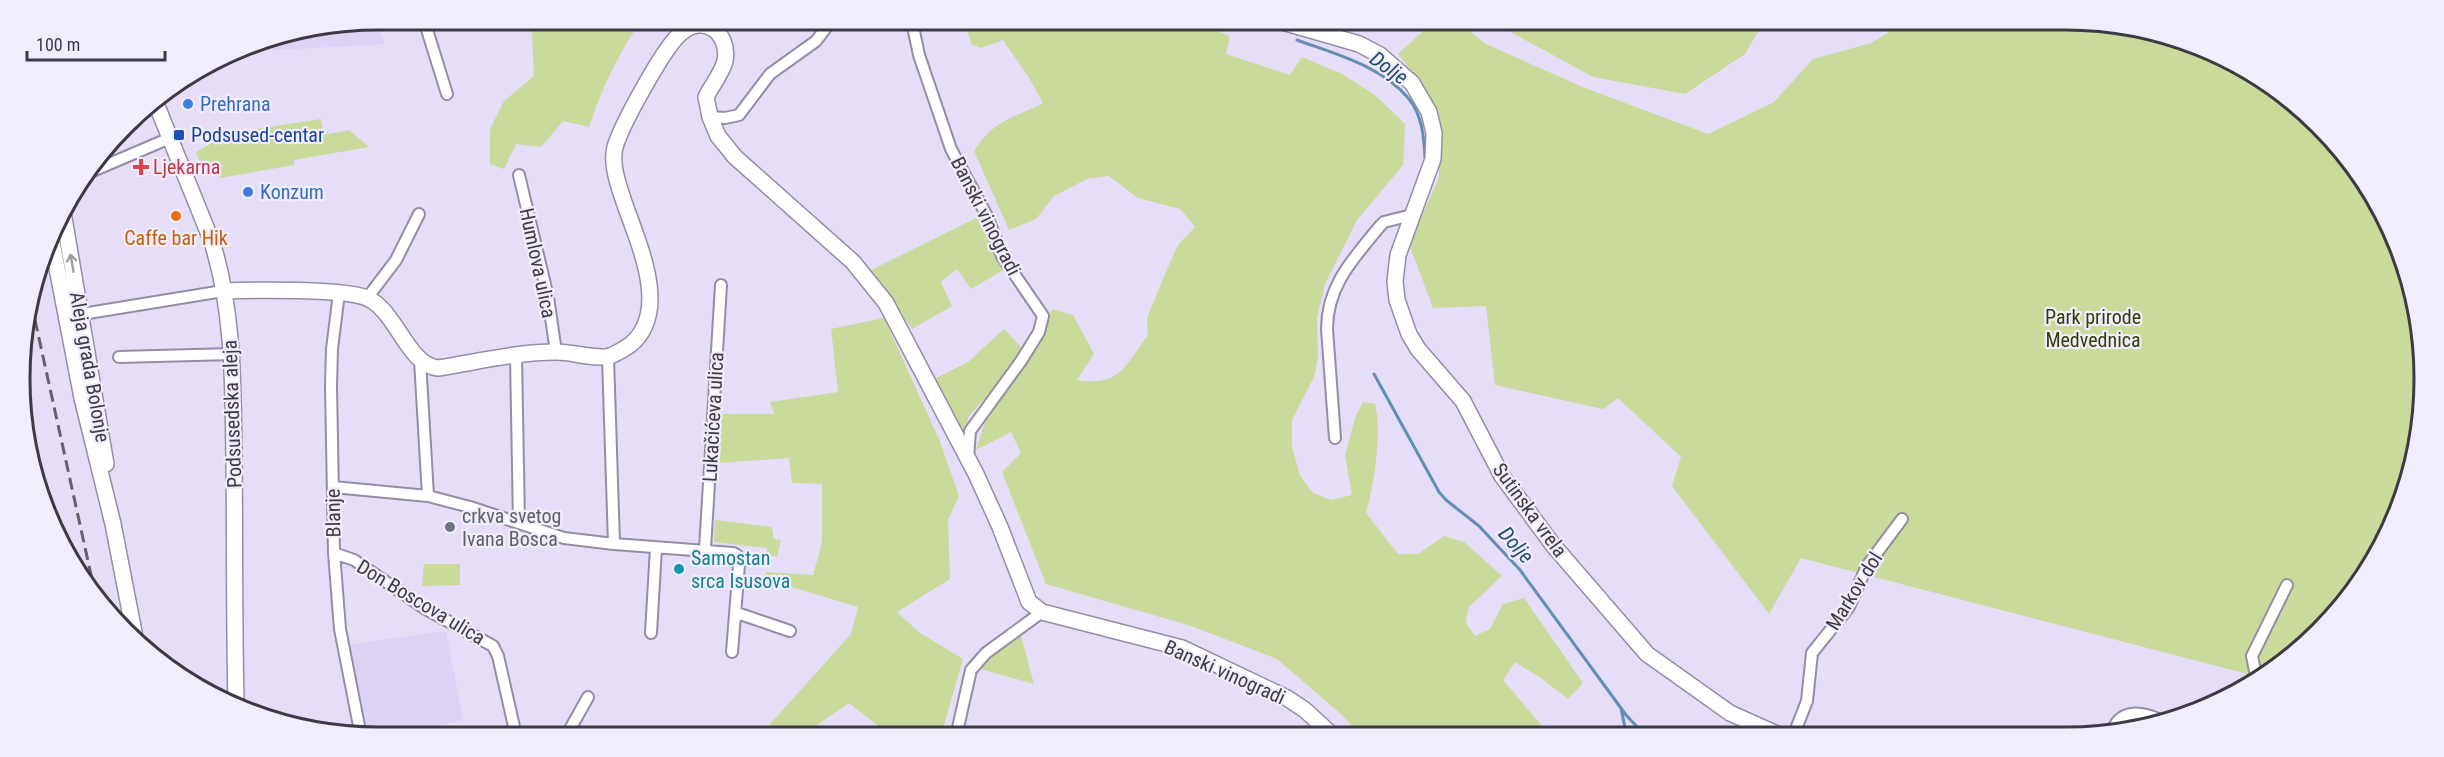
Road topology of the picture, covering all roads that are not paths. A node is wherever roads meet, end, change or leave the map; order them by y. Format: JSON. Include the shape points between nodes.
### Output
{"nodes":[{"id":1,"x":427,"y":30,"type":"edge"},
{"id":2,"x":687,"y":30,"type":"edge"},
{"id":3,"x":717,"y":30,"type":"edge"},
{"id":4,"x":824,"y":30,"type":"edge"},
{"id":5,"x":914,"y":30,"type":"edge"},
{"id":6,"x":1308,"y":30,"type":"edge"},
{"id":7,"x":447,"y":94,"type":"dead end"},
{"id":8,"x":158,"y":109,"type":"edge"},
{"id":9,"x":710,"y":117,"type":"junction"},
{"id":10,"x":170,"y":138,"type":"junction"},
{"id":11,"x":101,"y":167,"type":"edge"},
{"id":12,"x":519,"y":175,"type":"dead end"},
{"id":13,"x":419,"y":213,"type":"dead end"},
{"id":14,"x":1413,"y":215,"type":"junction"},
{"id":15,"x":65,"y":227,"type":"edge"},
{"id":16,"x":55,"y":250,"type":"edge"},
{"id":17,"x":721,"y":285,"type":"dead end"},
{"id":18,"x":223,"y":291,"type":"junction"},
{"id":19,"x":339,"y":293,"type":"junction"},
{"id":20,"x":368,"y":297,"type":"junction"},
{"id":21,"x":73,"y":315,"type":"junction"},
{"id":22,"x":556,"y":352,"type":"junction"},
{"id":23,"x":232,"y":354,"type":"junction"},
{"id":24,"x":516,"y":356,"type":"junction"},
{"id":25,"x":119,"y":357,"type":"dead end"},
{"id":26,"x":608,"y":357,"type":"junction"},
{"id":27,"x":420,"y":360,"type":"junction"},
{"id":28,"x":1335,"y":438,"type":"dead end"},
{"id":29,"x":968,"y":458,"type":"junction"},
{"id":30,"x":333,"y":487,"type":"junction"},
{"id":31,"x":428,"y":496,"type":"junction"},
{"id":32,"x":1902,"y":519,"type":"dead end"},
{"id":33,"x":519,"y":523,"type":"junction"},
{"id":34,"x":615,"y":544,"type":"junction"},
{"id":35,"x":656,"y":548,"type":"junction"},
{"id":36,"x":705,"y":549,"type":"junction"},
{"id":37,"x":333,"y":553,"type":"junction"},
{"id":38,"x":2287,"y":585,"type":"dead end"},
{"id":39,"x":1042,"y":612,"type":"junction"},
{"id":40,"x":737,"y":613,"type":"junction"},
{"id":41,"x":133,"y":626,"type":"edge"},
{"id":42,"x":790,"y":631,"type":"dead end"},
{"id":43,"x":651,"y":633,"type":"dead end"},
{"id":44,"x":732,"y":652,"type":"dead end"},
{"id":45,"x":2255,"y":671,"type":"edge"},
{"id":46,"x":236,"y":696,"type":"edge"},
{"id":47,"x":588,"y":697,"type":"dead end"},
{"id":48,"x":2152,"y":716,"type":"edge"},
{"id":49,"x":2118,"y":723,"type":"edge"},
{"id":50,"x":359,"y":726,"type":"edge"},
{"id":51,"x":514,"y":727,"type":"edge"},
{"id":52,"x":571,"y":727,"type":"edge"},
{"id":53,"x":958,"y":727,"type":"edge"},
{"id":54,"x":1323,"y":727,"type":"edge"},
{"id":55,"x":1761,"y":727,"type":"edge"},
{"id":56,"x":1797,"y":727,"type":"edge"}],
"edges":[{"from":1,"to":7,"type":"street"},
{"from":2,"to":26,"type":"street","via":[[680,33],[623,123],[614,150],[616,177],[652,299],[641,334]]},
{"from":3,"to":9,"type":"street","via":[[725,46],[723,67],[706,97]]},
{"from":4,"to":9,"type":"street","via":[[816,41],[770,74],[739,115]]},
{"from":5,"to":29,"type":"street","name":"Banski vinogradi","via":[[951,149],[987,216],[1002,256],[1043,316],[1039,332],[1021,361],[970,431]]},
{"from":6,"to":14,"type":"street","name":"Sutinska vrela","via":[[1374,51],[1402,73],[1419,94],[1429,112],[1434,147],[1425,187]]},
{"from":8,"to":10,"type":"street","name":"Podsusedska aleja"},
{"from":9,"to":29,"type":"street","via":[[718,136],[735,157],[853,262],[886,303]]},
{"from":10,"to":11,"type":"street"},
{"from":10,"to":18,"type":"street","name":"Podsusedska aleja","via":[[212,243]]},
{"from":12,"to":22,"type":"street","name":"Humlova ulica","via":[[548,297]]},
{"from":13,"to":20,"type":"street","via":[[396,260]]},
{"from":14,"to":28,"type":"street","via":[[1384,222],[1345,269],[1331,294],[1327,329]]},
{"from":14,"to":55,"type":"street","name":"Sutinska vrela","via":[[1398,255],[1395,280],[1402,320],[1418,349],[1470,413],[1502,476],[1553,545],[1647,654],[1730,713]]},
{"from":21,"to":15,"type":"street","name":"Aleja grada Bolonje","one_way":true},
{"from":16,"to":21,"type":"street","name":"Aleja grada Bolonje"},
{"from":17,"to":36,"type":"street","name":"Lukačićeva ulica"},
{"from":18,"to":19,"type":"street"},
{"from":18,"to":21,"type":"street"},
{"from":18,"to":23,"type":"street","name":"Podsusedska aleja"},
{"from":19,"to":20,"type":"street"},
{"from":19,"to":30,"type":"street","name":"Blanje","via":[[332,349]]},
{"from":20,"to":27,"type":"street","via":[[383,308]]},
{"from":21,"to":41,"type":"street","name":"Aleja grada Bolonje","via":[[94,452]]},
{"from":22,"to":24,"type":"street"},
{"from":22,"to":26,"type":"street"},
{"from":23,"to":25,"type":"street"},
{"from":23,"to":46,"type":"street","name":"Podsusedska aleja"},
{"from":24,"to":27,"type":"street","via":[[438,368]]},
{"from":24,"to":33,"type":"street"},
{"from":26,"to":34,"type":"street"},
{"from":27,"to":31,"type":"street"},
{"from":29,"to":39,"type":"street","via":[[1029,602]]},
{"from":30,"to":31,"type":"street"},
{"from":30,"to":37,"type":"street","name":"Blanje"},
{"from":31,"to":33,"type":"street"},
{"from":32,"to":56,"type":"street","name":"Markov dol","via":[[1867,566],[1849,607],[1812,653],[1808,702]]},
{"from":33,"to":34,"type":"street","via":[[557,537]]},
{"from":34,"to":35,"type":"street"},
{"from":35,"to":36,"type":"street"},
{"from":35,"to":43,"type":"street"},
{"from":36,"to":40,"type":"street","via":[[737,555]]},
{"from":37,"to":50,"type":"street","name":"Blanje","via":[[342,638]]},
{"from":37,"to":51,"type":"street","name":"Don Boscova ulica","via":[[354,560],[424,608],[493,645]]},
{"from":38,"to":45,"type":"street","via":[[2252,656]]},
{"from":39,"to":53,"type":"street","via":[[986,653],[971,670]]},
{"from":39,"to":54,"type":"street","name":"Banski vinogradi","via":[[1182,648],[1287,698]]},
{"from":40,"to":42,"type":"street"},
{"from":40,"to":44,"type":"street"},
{"from":47,"to":52,"type":"street"},
{"from":48,"to":49,"type":"street","via":[[2143,712],[2126,714]]}]}
